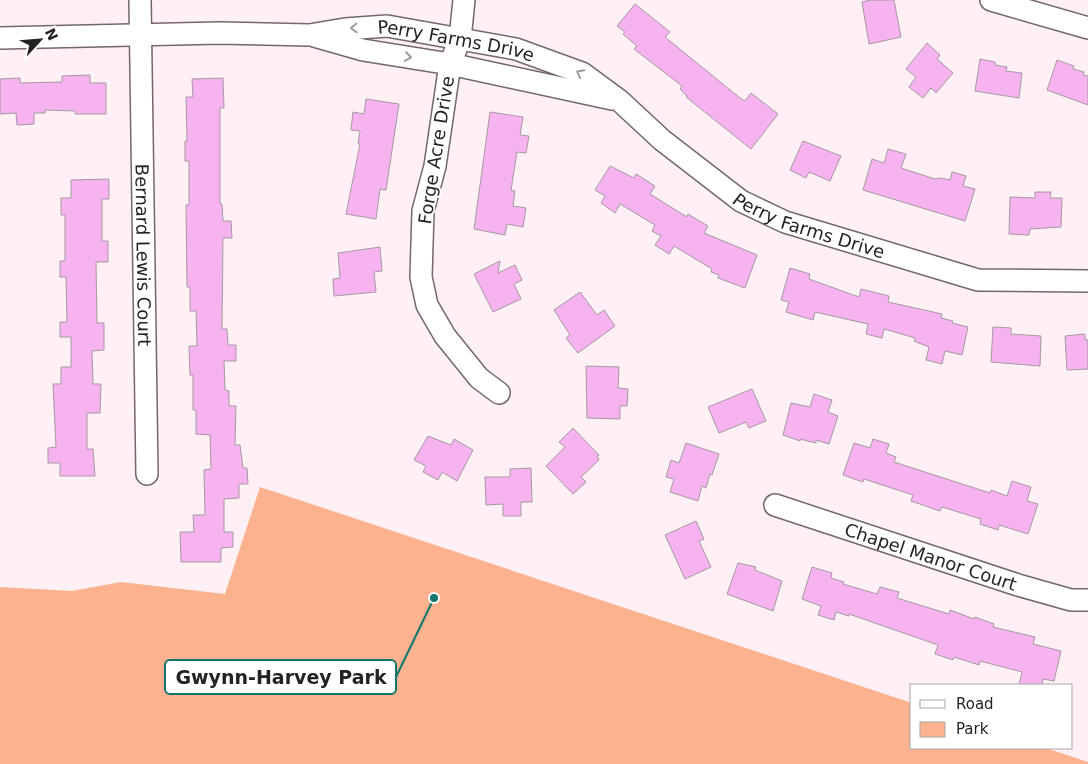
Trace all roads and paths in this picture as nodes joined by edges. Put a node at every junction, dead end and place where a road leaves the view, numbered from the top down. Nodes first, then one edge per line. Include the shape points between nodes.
1 (140, 0) edge
2 (464, 0) edge
3 (992, 0) edge
4 (1088, 28) edge
5 (309, 35) junction
6 (140, 36) junction
7 (0, 38) edge
8 (460, 39) junction
9 (450, 64) junction
10 (620, 101) junction
11 (1088, 266) edge
12 (1031, 281) junction
13 (1088, 281) edge
14 (500, 393) dead end
15 (146, 474) dead end
16 (775, 505) dead end
17 (1088, 600) edge

1 - 6 street, Bernard Lewis Court
2 - 8 street, Forge Acre Drive
3 - 4 street
5 - 6 street, Perry Farms Drive via 219,33
8 -> 5 street, Perry Farms Drive via 387,26 345,28
5 -> 9 street, Perry Farms Drive via 363,50
6 - 7 street, Perry Farms Drive
6 - 15 street, Bernard Lewis Court
8 - 9 street, Forge Acre Drive
10 -> 8 street, Perry Farms Drive via 582,73 549,60 516,49
9 - 10 street, Perry Farms Drive
9 - 14 street, Forge Acre Drive via 435,166 423,212 421,277 427,305 445,336 479,378
10 - 12 street, Perry Farms Drive via 662,140 741,201 785,222 978,280
11 - 12 street, Perry Farms Drive
12 - 13 street, Perry Farms Drive
16 - 17 street, Chapel Manor Court via 1018,585 1071,600

